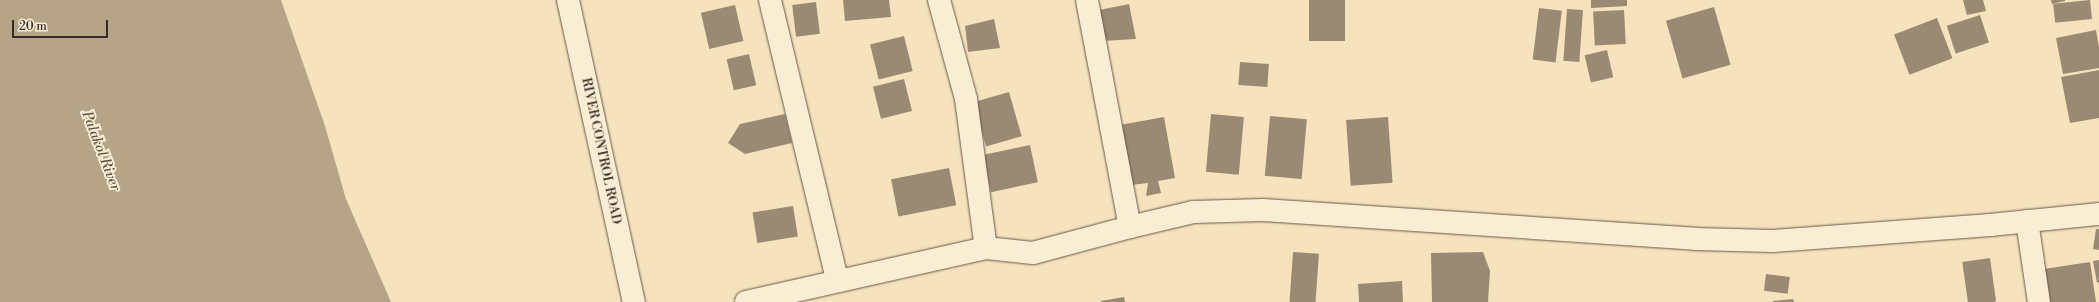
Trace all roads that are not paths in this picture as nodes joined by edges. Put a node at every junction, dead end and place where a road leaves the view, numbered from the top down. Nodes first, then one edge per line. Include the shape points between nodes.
1 (568, 0) edge
2 (770, 0) edge
3 (939, 0) edge
4 (1087, 0) edge
5 (2099, 214) edge
6 (2027, 221) junction
7 (1130, 227) junction
8 (986, 248) junction
9 (837, 280) junction
10 (634, 302) edge
11 (746, 302) edge
12 (2039, 302) edge

1 - 10 street, RIVER CONTROL ROAD
2 - 9 street
3 - 8 street via 966,99
4 - 7 street
5 - 6 street
6 - 7 street via 1772,242 1263,210 1193,212
6 - 12 street
7 - 8 street via 1033,253
8 - 9 street
9 - 11 street

